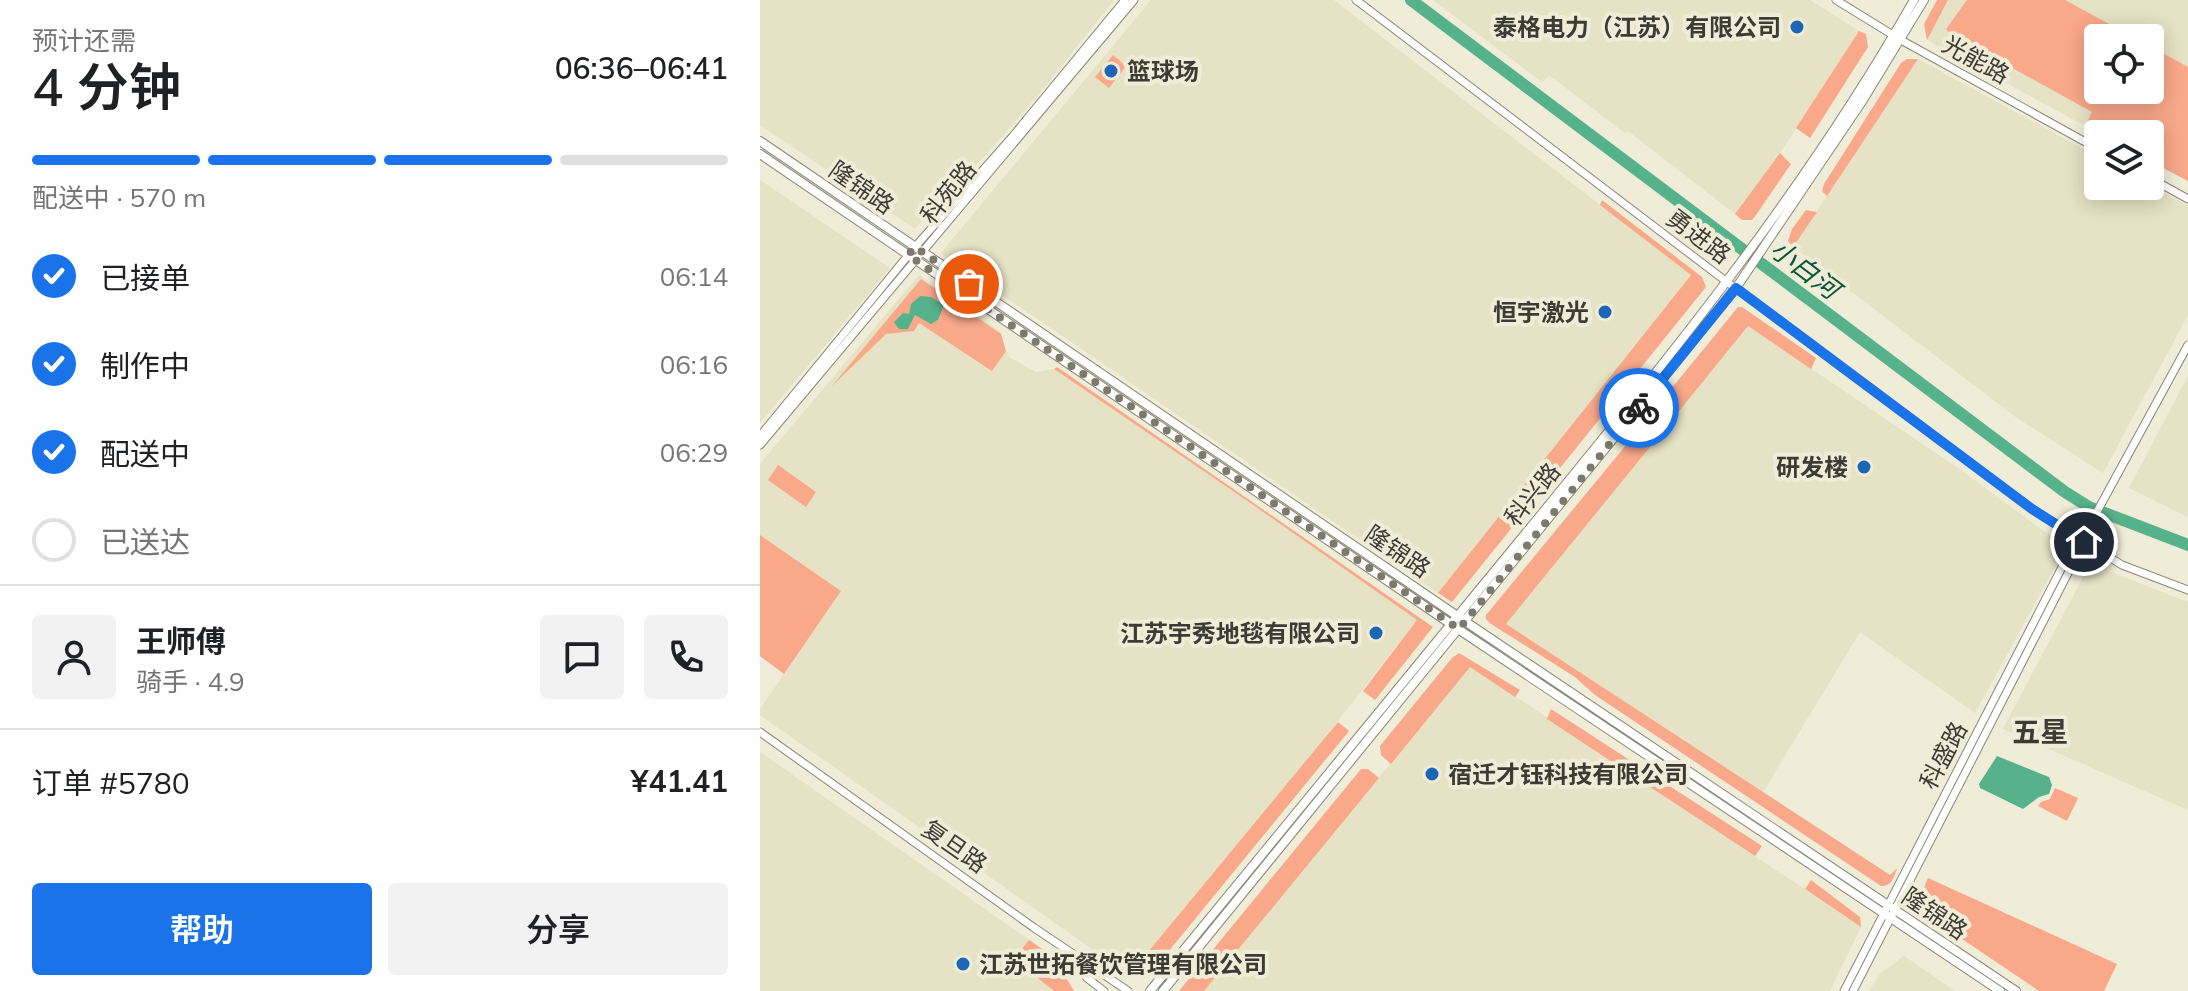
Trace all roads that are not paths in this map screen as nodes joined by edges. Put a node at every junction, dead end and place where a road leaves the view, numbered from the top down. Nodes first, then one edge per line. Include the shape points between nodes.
1 (1125, 0) edge
2 (1134, 0) edge
3 (1356, 0) edge
4 (1836, 0) edge
5 (1914, 0) edge
6 (1924, 0) edge
7 (1897, 38) junction
8 (760, 141) edge
9 (2084, 141) edge
10 (760, 154) edge
11 (2164, 186) edge
12 (2188, 199) edge
13 (911, 251) junction
14 (920, 257) junction
15 (1727, 282) junction
16 (1736, 288) junction
17 (2188, 345) edge
18 (760, 436) edge
19 (760, 445) edge
20 (2081, 540) junction
21 (2188, 590) edge
22 (1458, 622) junction
23 (760, 732) edge
24 (1888, 911) junction
25 (1068, 950) junction
26 (1104, 991) edge
27 (1128, 991) edge
28 (1150, 991) edge
29 (1163, 991) edge
30 (1844, 991) edge
31 (1853, 991) edge
32 (2000, 991) edge
33 (2016, 991) edge

1 - 13 street, 科苑路
2 - 14 street, 科苑路
3 - 15 street, 勇进路
4 - 7 street, 光能路
5 - 7 main road, 科兴路
6 - 7 main road, 科兴路
7 - 9 street, 光能路
7 - 15 main road, 科兴路
7 - 16 main road, 科兴路
8 - 13 main road, 隆锦路
10 - 13 main road, 隆锦路
11 - 12 street
13 - 14 main road, 隆锦路
13 - 18 street, 科苑路
14 - 19 street, 科苑路
14 - 22 main road, 隆锦路
15 - 16 street, 勇进路
15 - 22 main road, 科兴路
16 - 20 street, 勇进路
16 - 22 main road, 科兴路
17 - 20 street, 科盛路
20 - 21 street, 勇进路 via 2137,572
20 - 24 street, 科盛路
22 - 24 main road, 隆锦路
22 - 28 main road, 科兴路
22 - 29 main road, 科兴路
23 - 25 street, 复旦路
24 - 30 street, 科盛路
24 - 31 street, 科盛路
24 - 32 main road, 隆锦路
24 - 33 main road, 隆锦路
25 - 26 street via 1087,978
25 - 27 street, 复旦路

